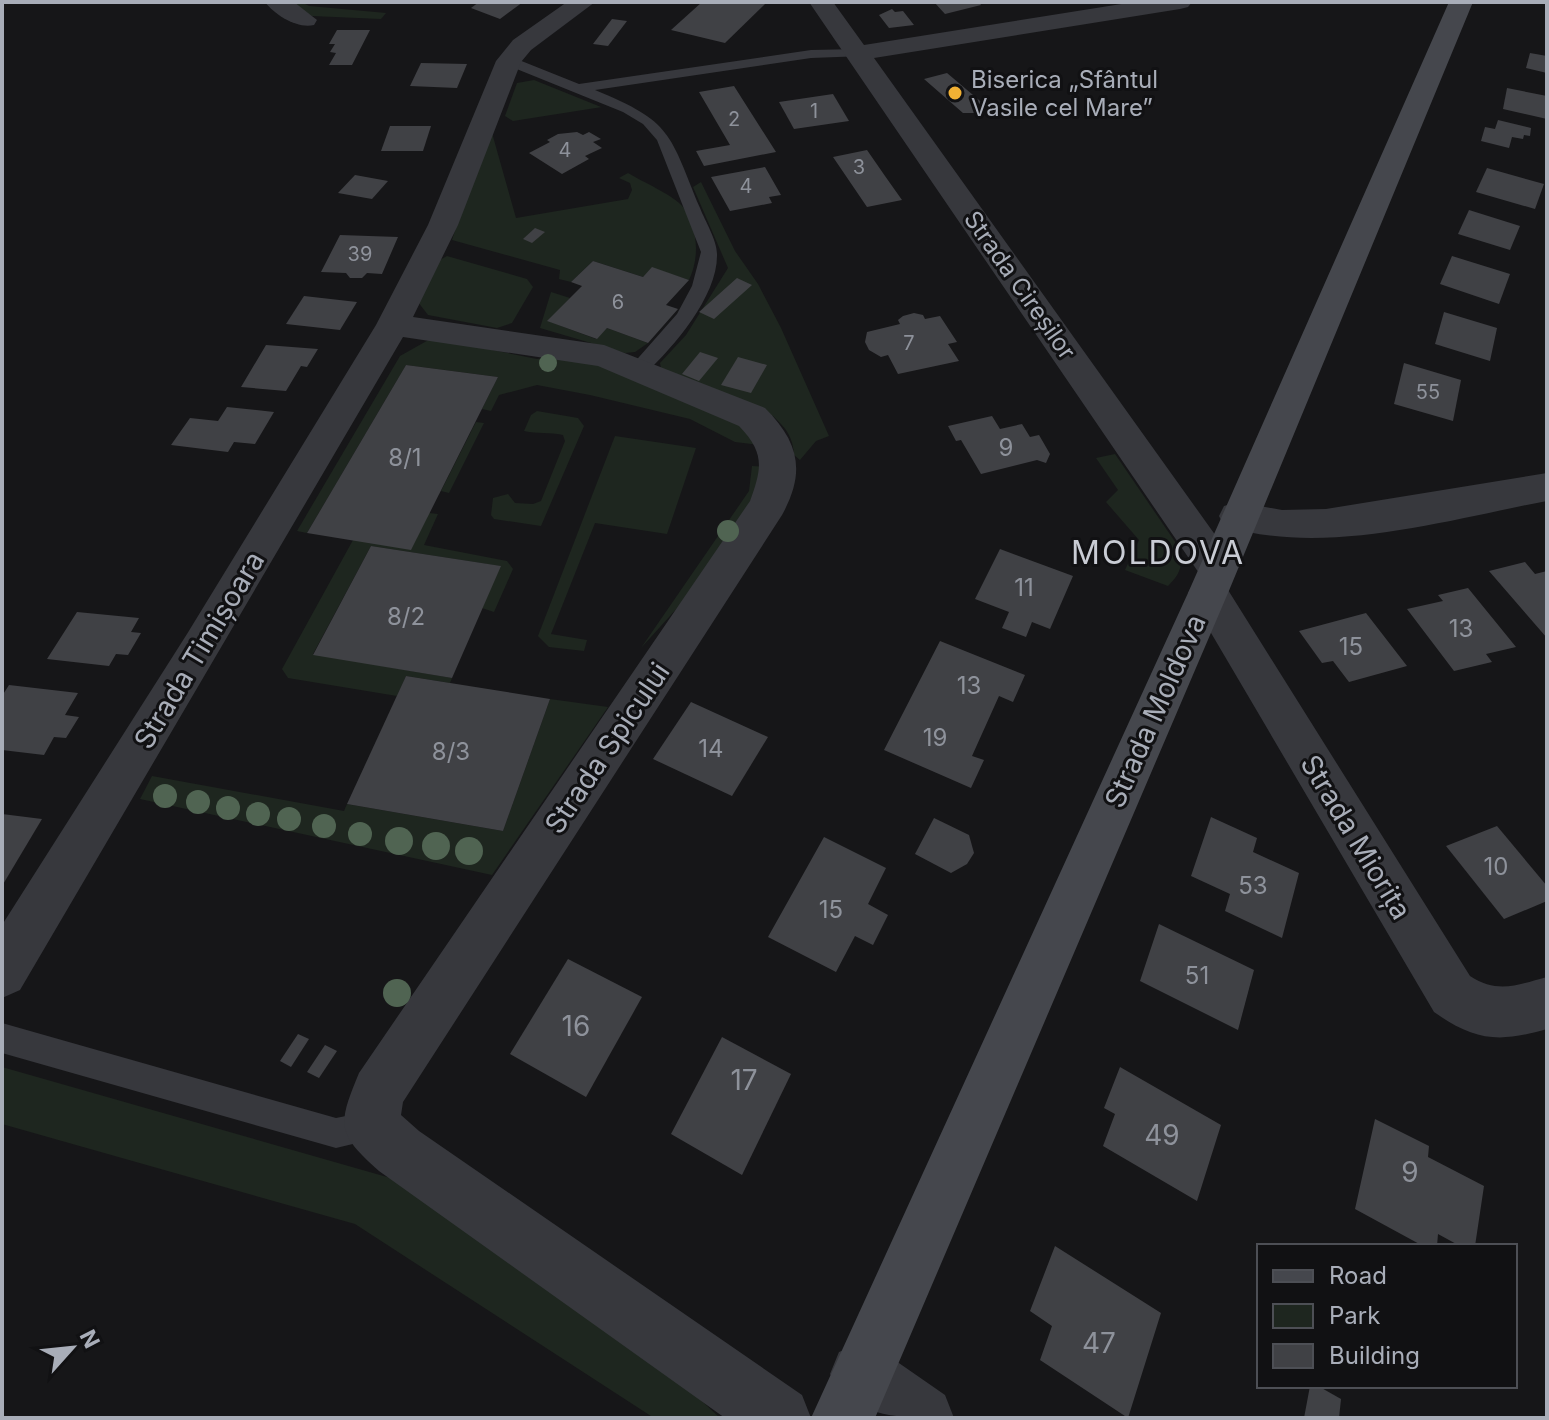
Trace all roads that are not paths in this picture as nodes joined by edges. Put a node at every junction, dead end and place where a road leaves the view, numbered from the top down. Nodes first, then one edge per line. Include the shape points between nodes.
1 (277, 2) edge
2 (583, 2) edge
3 (821, 2) edge
4 (1180, 2) edge
5 (1461, 2) edge
6 (305, 20) dead end
7 (859, 53) junction
8 (509, 61) junction
9 (580, 89) junction
10 (393, 325) junction
11 (639, 369) junction
12 (1547, 487) edge
13 (1238, 516) junction
14 (1212, 581) junction
15 (2, 972) edge
16 (1547, 1003) edge
17 (2, 1038) edge
18 (371, 1126) junction
19 (852, 1396) edge
20 (779, 1418) edge
21 (922, 1418) edge

1 - 6 street
2 - 8 street, Strada Timișoara via 522,45
3 - 7 street, Strada Cireșilor
4 - 7 street
5 - 13 street, Strada Moldova
7 - 9 lane via 811,54
7 - 14 street, Strada Cireșilor
8 - 9 lane
8 - 10 street, Strada Timișoara via 443,225
9 - 11 lane via 637,113 657,130 709,252 707,272 691,308
10 - 11 street via 604,356
10 - 15 street, Strada Timișoara
11 - 18 street, Strada Spicului via 752,417 767,431 779,450 768,505 378,1092
12 - 13 street via 1338,524 1267,525
13 - 14 street, Strada Moldova
14 - 16 street, Strada Miorița via 1452,994 1488,1015
14 - 19 street, Strada Moldova
17 - 18 lane via 336,1133
18 - 20 street via 399,1151
19 - 21 street

